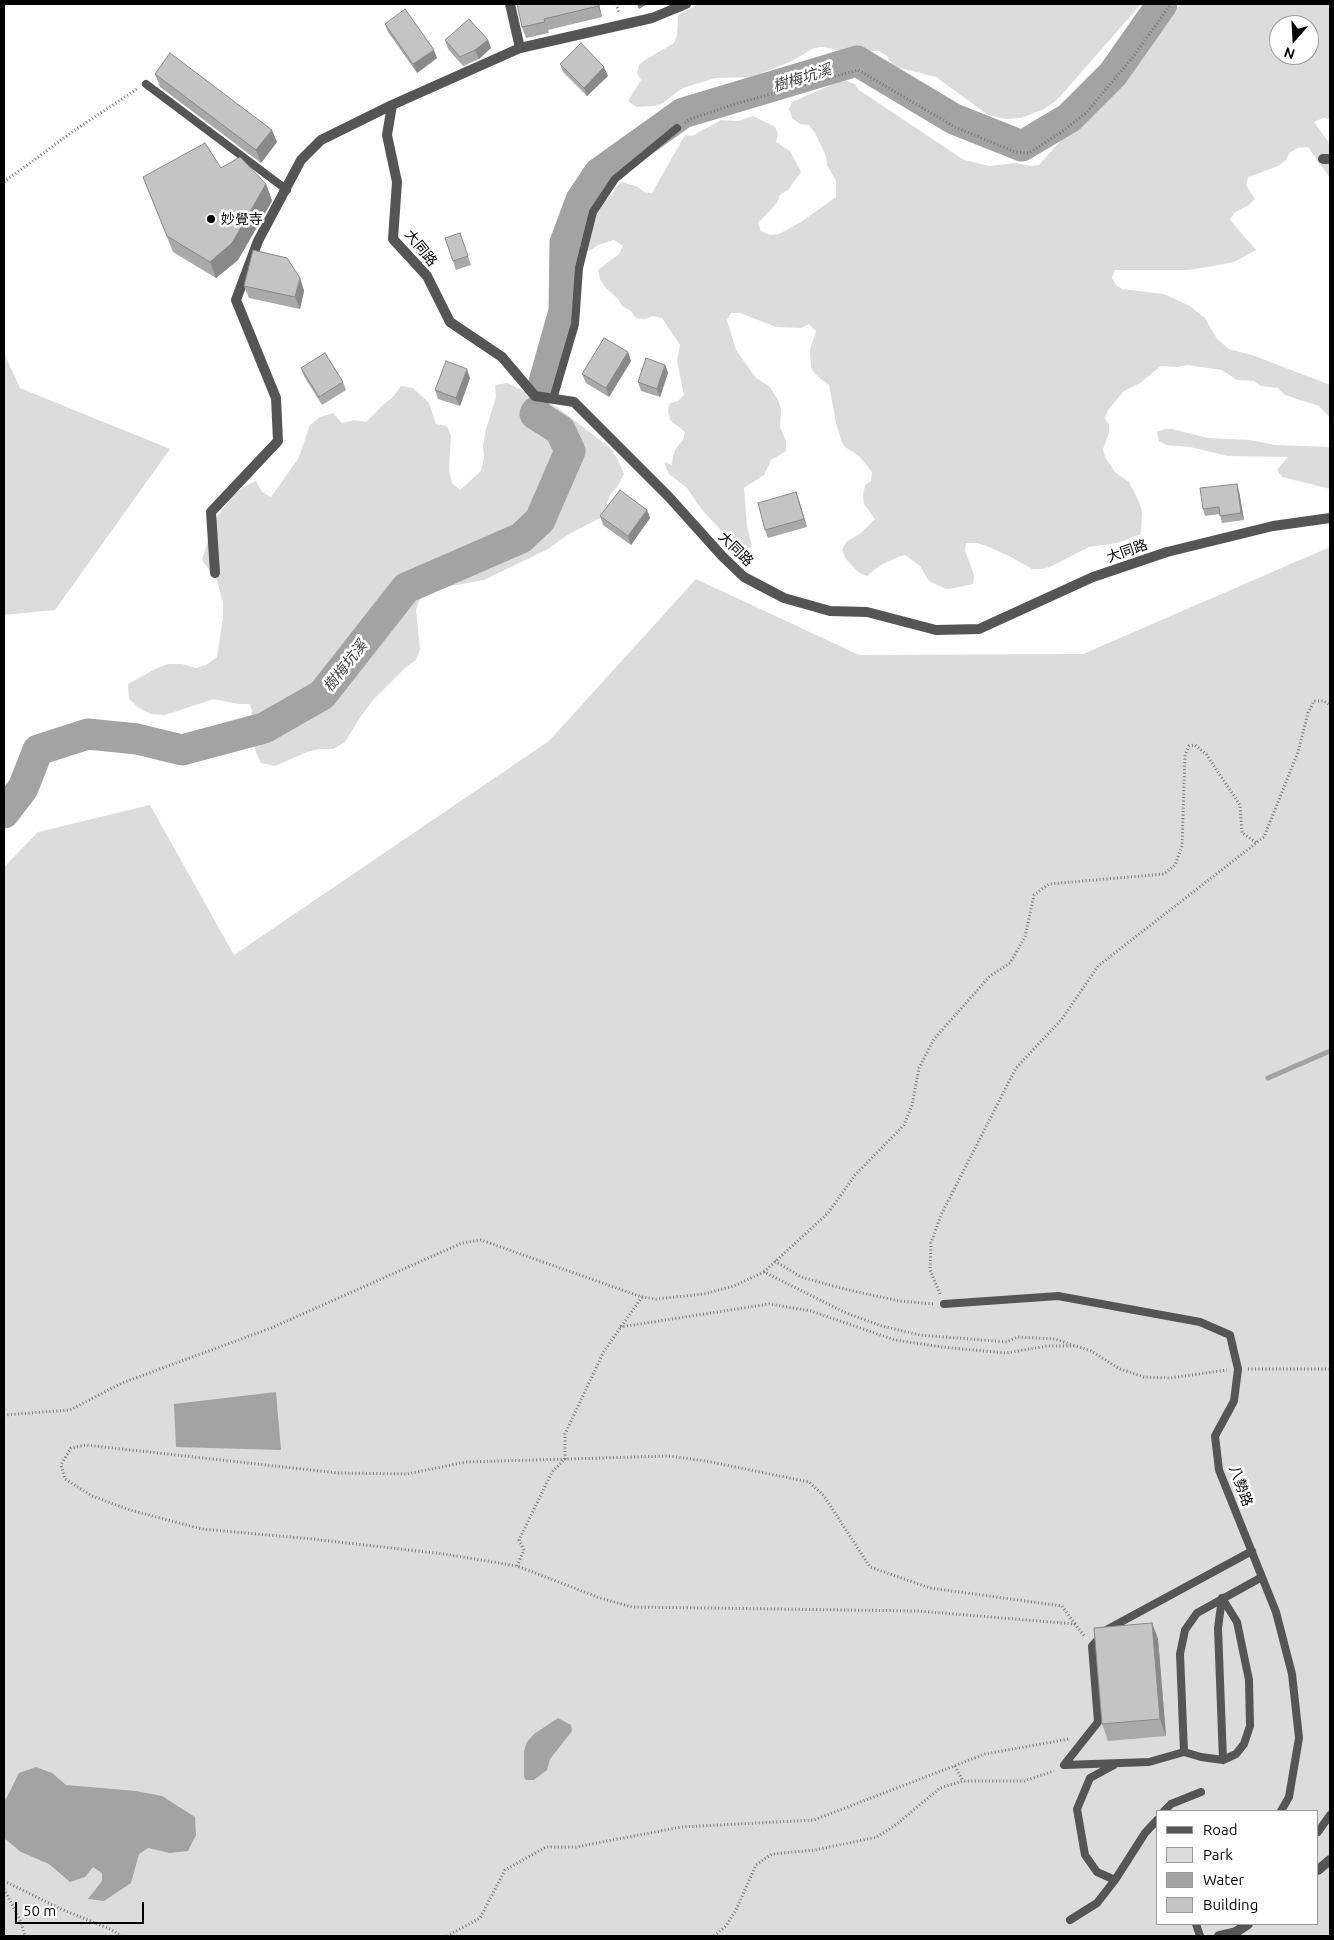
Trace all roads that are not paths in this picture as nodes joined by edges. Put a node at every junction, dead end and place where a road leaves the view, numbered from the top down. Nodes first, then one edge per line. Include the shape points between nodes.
1 (510, 4) edge
2 (686, 4) edge
3 (520, 48) junction
4 (146, 84) road end
5 (392, 105) junction
6 (678, 128) road end
7 (287, 190) junction
8 (554, 399) junction
9 (1330, 518) edge
10 (215, 572) dead end
11 (944, 1304) road end
12 (1252, 1551) junction
13 (1262, 1577) junction
14 (1222, 1598) junction
15 (1184, 1752) junction
16 (1223, 1760) junction
17 (1117, 1763) junction
18 (1201, 1792) dead end
19 (1165, 1810) edge
20 (1282, 1810) edge
21 (1330, 1815) edge
22 (1156, 1821) edge
23 (1319, 1831) edge
24 (1330, 1860) edge
25 (1319, 1869) edge
26 (1115, 1880) junction
27 (1070, 1920) dead end
28 (1238, 1928) edge
29 (1219, 1936) edge

1 - 3 street
2 - 3 street via 652,18
3 - 5 street
4 - 7 lane
5 - 7 street via 321,140 301,160
5 - 8 street, 大同路 via 387,135 398,182 393,239 427,276 450,322 502,357 535,396
6 - 8 lane via 615,179 593,212 579,268 575,324
7 - 10 street via 255,248 236,300 276,398 278,441 211,512
8 - 9 street, 大同路 via 574,402 670,497 744,578 784,598 830,611 867,612 936,630 979,629 1093,577 1167,552 1273,526
11 - 12 lane, 八勢路 via 1058,1296 1200,1322 1230,1335 1238,1369 1234,1401 1216,1436 1219,1470
12 - 13 lane, 八勢路
12 - 17 lane via 1108,1629 1092,1646 1098,1722 1064,1765
13 - 14 lane
13 - 20 lane, 八勢路 via 1276,1612 1292,1674 1298,1738 1288,1797
14 - 15 lane via 1197,1613 1185,1630 1180,1654
14 - 16 lane via 1218,1628
14 - 16 lane via 1237,1622 1249,1680 1250,1726 1244,1744 1236,1754
15 - 16 lane
15 - 17 lane via 1149,1762
17 - 26 lane via 1090,1778 1077,1809 1085,1855 1097,1872
18 - 19 lane via 1171,1804
21 - 23 lane
22 - 26 lane
24 - 25 street
26 - 27 lane via 1097,1903
28 - 29 street

